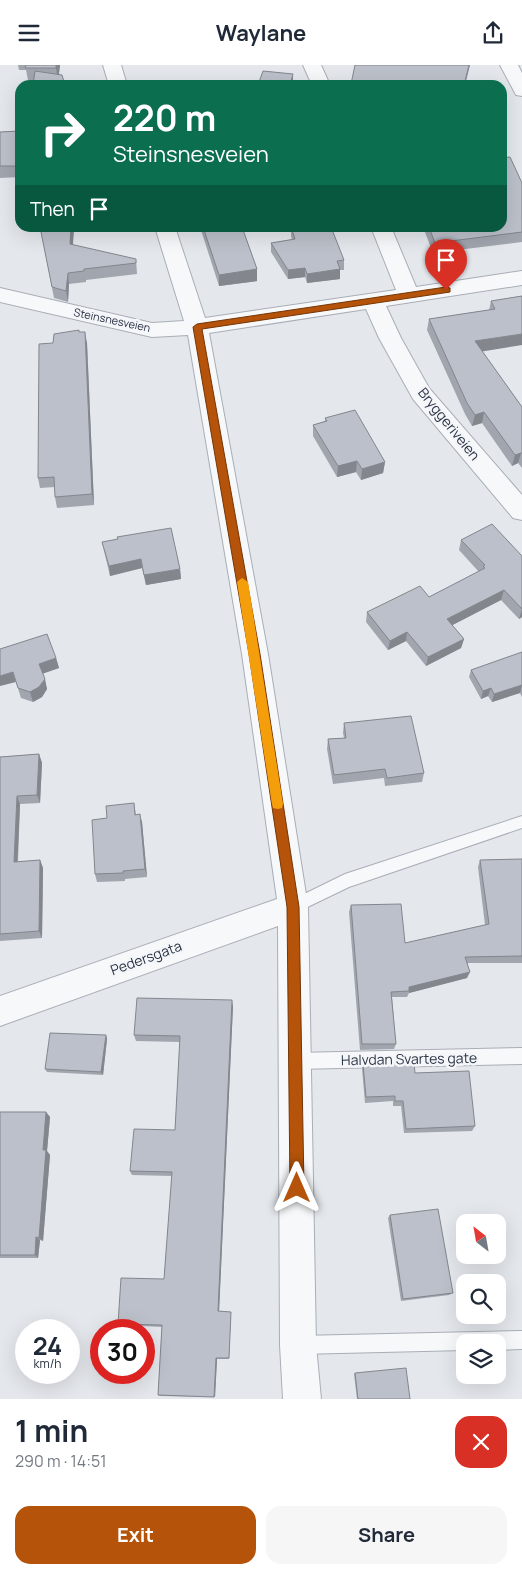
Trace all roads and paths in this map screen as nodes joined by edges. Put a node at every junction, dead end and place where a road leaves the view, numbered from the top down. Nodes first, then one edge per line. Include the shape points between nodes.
1 (112, 65) edge
2 (312, 65) edge
3 (509, 65) edge
4 (116, 80) edge
5 (319, 80) edge
6 (522, 91) edge
7 (167, 232) edge
8 (383, 232) edge
9 (522, 278) edge
10 (0, 295) edge
11 (409, 295) junction
12 (374, 302) junction
13 (197, 327) junction
14 (522, 511) edge
15 (522, 822) edge
16 (293, 907) junction
17 (0, 1011) edge
18 (522, 1056) edge
19 (296, 1061) junction
20 (522, 1340) edge
21 (298, 1345) junction
22 (302, 1399) edge

1 - 4 street
2 - 5 street
3 - 6 street
7 - 13 street
8 - 11 street
9 - 11 street, Steinsnesveien
10 - 13 street, Steinsnesveien via 152,330
11 - 12 street, Steinsnesveien
12 - 13 street, Steinsnesveien
12 - 14 street, Bryggeriveien via 421,393
13 - 16 street via 255,654
15 - 16 lane via 345,881
16 - 17 street, Pedersgata
16 - 19 street
18 - 19 lane, Halvdan Svartes gate
19 - 21 street
20 - 21 lane
21 - 22 street

